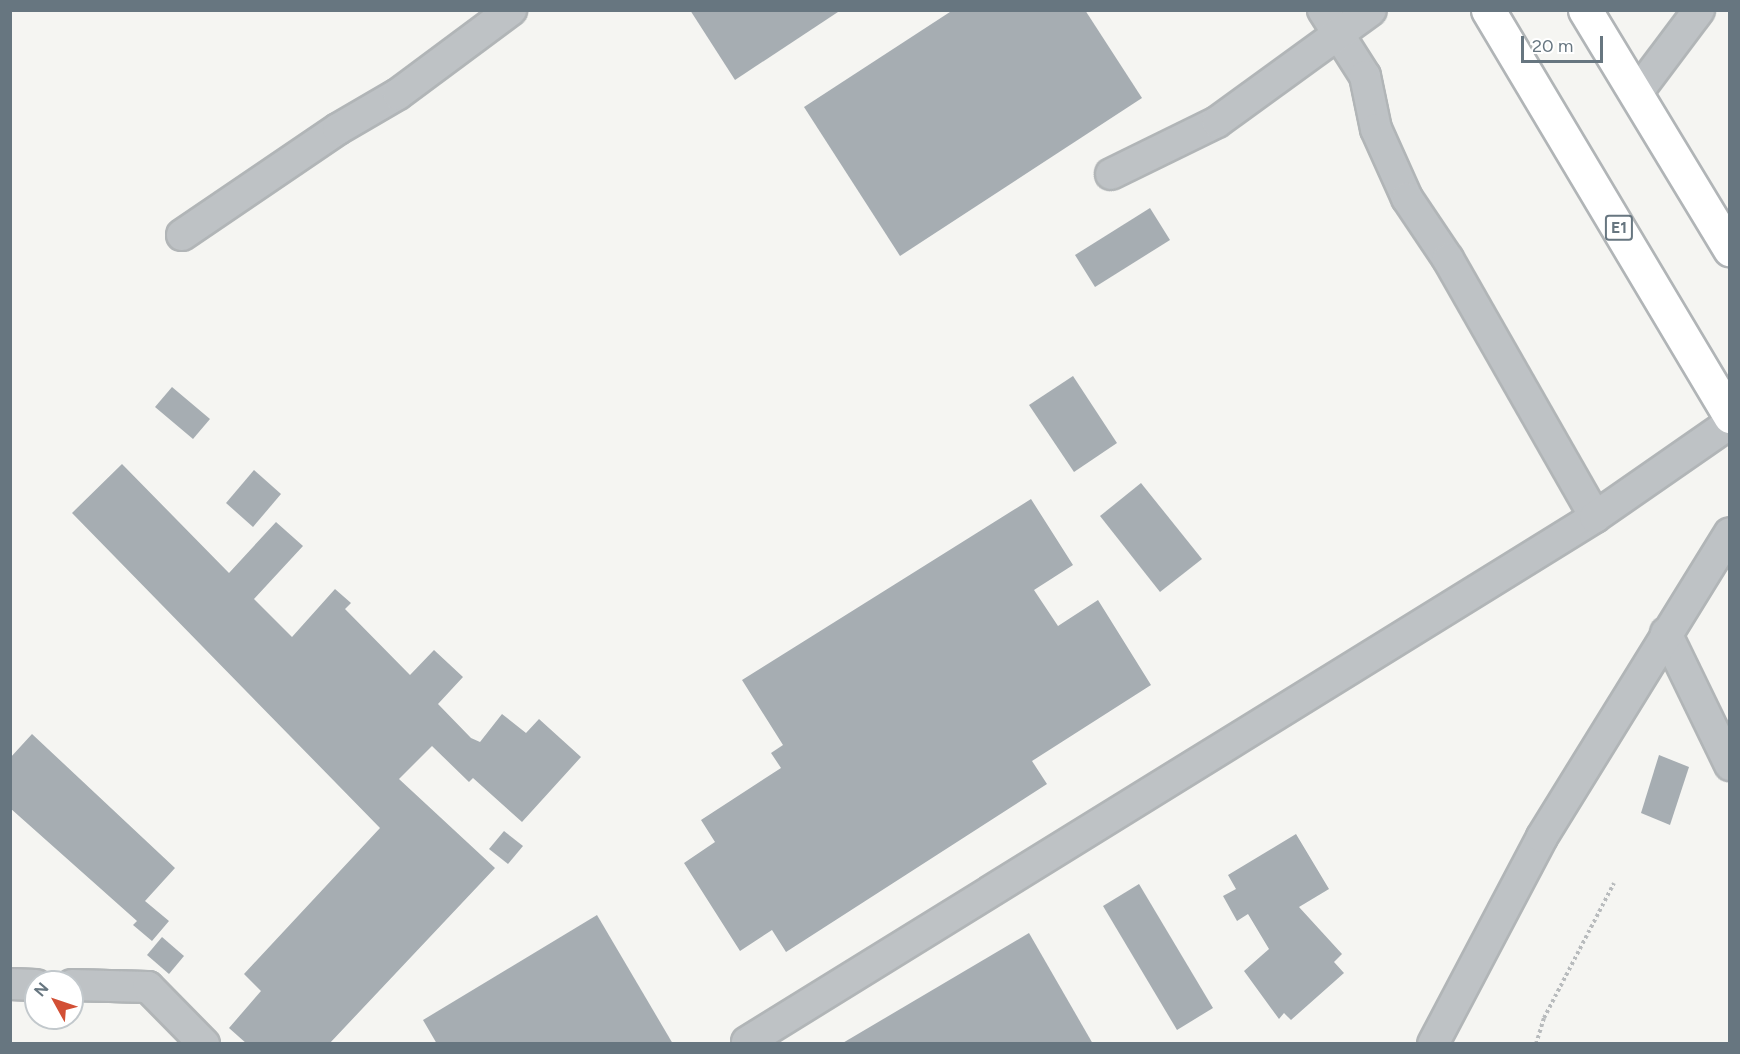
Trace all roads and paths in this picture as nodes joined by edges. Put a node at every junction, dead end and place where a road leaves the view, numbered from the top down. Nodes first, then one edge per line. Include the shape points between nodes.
1 (511, 10) edge
2 (1371, 10) edge
3 (1488, 10) edge
4 (1586, 10) edge
5 (1699, 10) edge
6 (1331, 22) edge
7 (1636, 94) junction
8 (1111, 174) dead end
9 (182, 235) dead end
10 (1730, 249) edge
11 (1730, 416) edge
12 (1730, 423) edge
13 (1595, 517) junction
14 (1730, 532) edge
15 (1666, 633) junction
16 (1730, 765) edge
17 (1614, 883) dead end
18 (84, 986) edge
19 (747, 1042) edge
20 (204, 1044) edge
21 (1434, 1044) edge
22 (1536, 1044) edge

1 - 9 street via 398,94 338,129
2 - 6 street
3 - 11 highway, E1
4 - 7 highway
5 - 7 street
6 - 8 street via 1217,122
6 - 13 street via 1365,76 1376,129 1407,198 1448,259
7 - 10 highway
12 - 13 street
13 - 19 street
14 - 15 street
15 - 16 street
15 - 21 street via 1542,837
17 - 22 path via 1544,1017
18 - 20 street via 148,987

